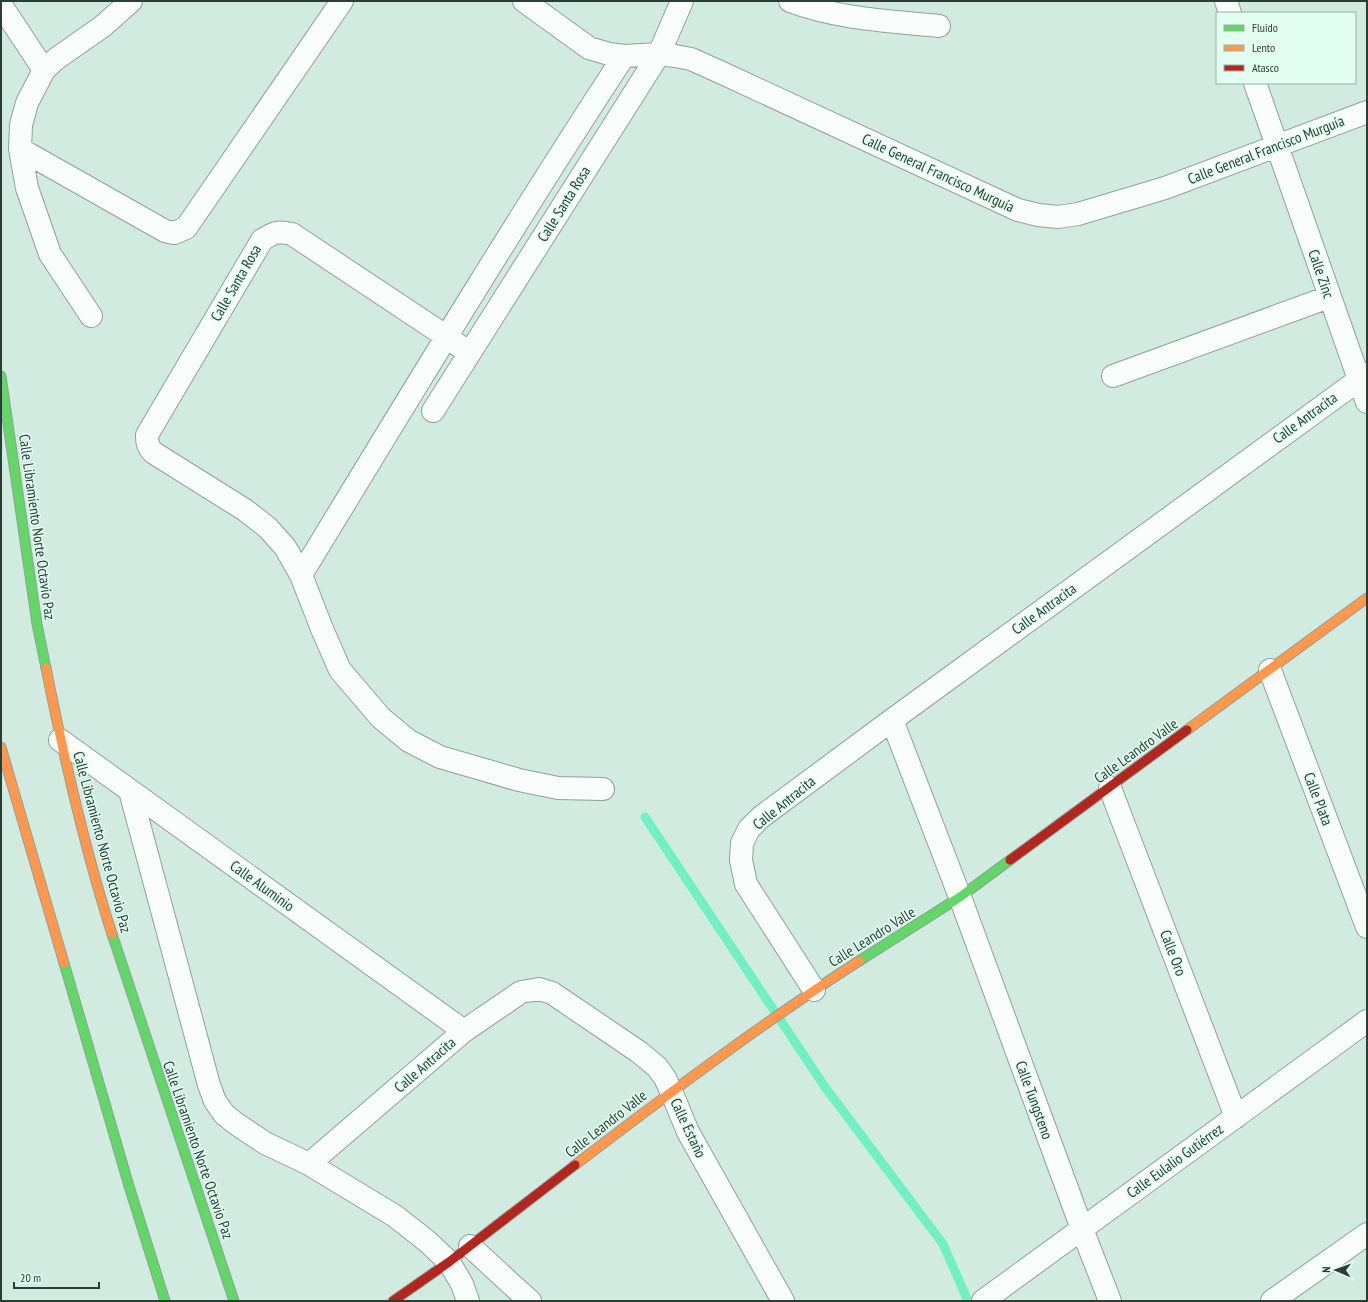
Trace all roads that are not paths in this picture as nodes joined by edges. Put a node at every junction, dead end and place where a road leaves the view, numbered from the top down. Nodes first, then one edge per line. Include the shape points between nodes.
1 (131, 1) edge
2 (342, 1) edge
3 (524, 1) edge
4 (682, 1) edge
5 (790, 1) edge
6 (1226, 1) edge
7 (1, 5) edge
8 (1230, 12) edge
9 (940, 26) dead end
10 (659, 54) junction
11 (624, 56) junction
12 (44, 70) junction
13 (1255, 84) edge
14 (589, 110) junction
15 (1367, 112) edge
16 (613, 125) junction
17 (1278, 145) junction
18 (20, 149) junction
19 (1329, 297) junction
20 (91, 316) dead end
21 (447, 337) junction
22 (469, 353) junction
23 (1, 376) edge
24 (1113, 376) dead end
25 (1363, 377) edge
26 (1367, 402) edge
27 (433, 411) dead end
28 (301, 575) junction
29 (1367, 598) edge
30 (1270, 670) junction
31 (892, 720) junction
32 (60, 740) junction
33 (1, 747) edge
34 (1110, 788) junction
35 (603, 789) dead end
36 (130, 791) junction
37 (960, 897) junction
38 (1367, 927) edge
39 (814, 990) junction
40 (552, 993) joint
41 (1367, 1021) edge
42 (464, 1031) junction
43 (671, 1091) junction
44 (1236, 1118) junction
45 (309, 1164) junction
46 (1082, 1229) junction
47 (1367, 1234) edge
48 (470, 1246) junction
49 (449, 1262) junction
50 (165, 1301) edge
51 (234, 1301) edge
52 (393, 1301) edge
53 (468, 1301) edge
54 (530, 1301) edge
55 (783, 1301) edge
56 (983, 1301) edge
57 (1110, 1301) edge
58 (1272, 1301) edge

1 - 12 street via 103,26
2 - 18 street via 186,228 174,233 164,231
3 - 11 street, Calle General Francisco Murguía via 589,48
4 - 10 street, Calle Santa Rosa
5 - 9 street via 836,14 871,20
6 - 8 street
7 - 12 street
10 - 11 street, Calle General Francisco Murguía
10 - 16 street, Calle Santa Rosa
10 - 17 street, Calle General Francisco Murguía via 691,59 1018,210 1038,215 1058,217 1078,214 1165,188
11 - 14 street, Calle Santa Rosa
12 - 18 street via 27,103 21,125
13 - 17 street, Calle Zinc
14 - 16 street
14 - 21 street, Calle Santa Rosa
15 - 17 street, Calle General Francisco Murguía
16 - 22 street, Calle Santa Rosa
17 - 19 street, Calle Zinc
18 - 20 street via 27,188 50,254
19 - 24 street
19 - 25 street, Calle Zinc
21 - 22 street, Calle Santa Rosa
21 - 28 street, Calle Santa Rosa
21 - 28 street, Calle Santa Rosa via 292,234 274,232 262,240 147,435 147,442 149,449 154,453 245,510 268,528 285,547
22 - 27 street, Calle Santa Rosa
23 - 32 main road, Calle Libramiento Norte Octavio Paz via 38,624
25 - 26 street, Calle Zinc
25 - 31 street, Calle Antracita
28 - 35 street via 340,670 381,718 409,741 440,757 519,780 558,788
29 - 30 main road, Calle Leandro Valle
30 - 34 main road, Calle Leandro Valle
30 - 38 street, Calle Plata
31 - 37 street, Calle Tungsteno
31 - 39 street, Calle Antracita via 761,817 749,830 742,843 741,860 746,884
32 - 36 street, Calle Aluminio
32 - 51 main road, Calle Libramiento Norte Octavio Paz via 96,885
33 - 50 main road
34 - 37 main road, Calle Leandro Valle
34 - 44 street, Calle Oro
36 - 42 street, Calle Aluminio
36 - 45 street via 215,1101 224,1114 235,1123 265,1143
37 - 39 main road, Calle Leandro Valle
37 - 46 street, Calle Tungsteno
39 - 43 main road, Calle Leandro Valle
40 - 42 street, Calle Antracita via 540,989 521,992
40 - 43 street, Calle Estaño via 639,1052 657,1067
41 - 44 street, Calle Eulalio Gutiérrez
42 - 45 street, Calle Antracita
43 - 48 main road, Calle Leandro Valle
43 - 55 street, Calle Estaño via 688,1132
44 - 46 street, Calle Eulalio Gutiérrez
45 - 49 street via 395,1216
46 - 56 street, Calle Eulalio Gutiérrez
46 - 57 street, Calle Tungsteno
47 - 58 street
48 - 49 main road, Calle Leandro Valle
48 - 54 street
49 - 52 main road, Calle Leandro Valle
49 - 53 street via 462,1284

